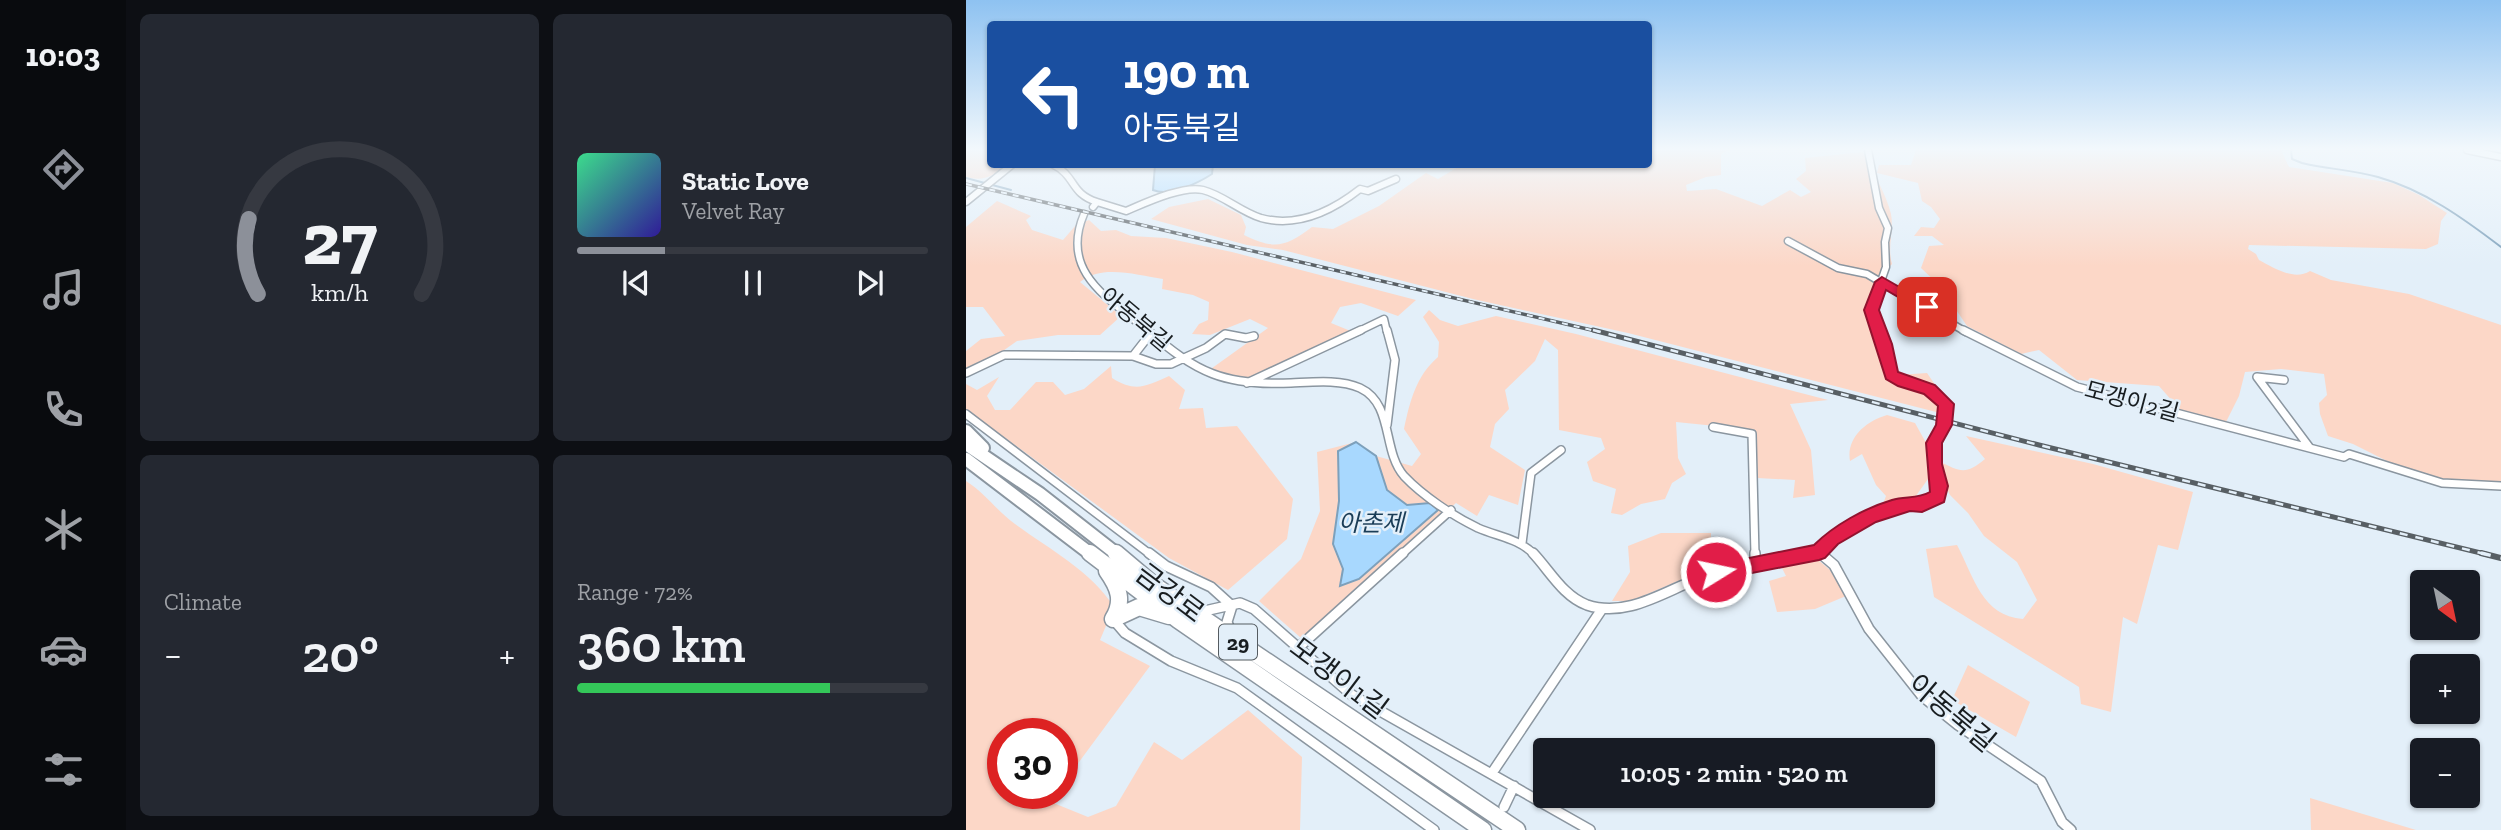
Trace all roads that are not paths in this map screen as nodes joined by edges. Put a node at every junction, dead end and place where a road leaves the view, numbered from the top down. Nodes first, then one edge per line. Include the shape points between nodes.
1 (983, 189) edge
2 (1076, 189) edge
3 (1373, 189) edge
4 (1874, 189) edge
5 (966, 202) edge
6 (1084, 214) dead end
7 (1788, 241) dead end
8 (1882, 282) junction
9 (1151, 333) junction
10 (1254, 336) dead end
11 (1133, 356) junction
12 (1184, 359) junction
13 (966, 373) edge
14 (2284, 380) dead end
15 (1246, 383) junction
16 (966, 414) edge
17 (1387, 425) junction
18 (1713, 427) dead end
19 (966, 432) edge
20 (966, 444) edge
21 (2311, 449) junction
22 (1561, 450) dead end
23 (966, 462) edge
24 (1001, 466) junction
25 (2501, 486) edge
26 (1451, 510) junction
27 (1522, 543) junction
28 (1819, 552) junction
29 (1101, 562) junction
30 (1755, 565) junction
31 (1232, 606) junction
32 (1602, 609) junction
33 (1195, 613) junction
34 (1113, 619) junction
35 (1178, 620) junction
36 (1234, 640) junction
37 (1298, 648) junction
38 (1492, 773) junction
39 (1514, 786) junction
40 (1504, 807) dead end
41 (2060, 826) edge
42 (1434, 830) edge
43 (1483, 830) edge
44 (1517, 830) edge
45 (1591, 830) edge
46 (2071, 830) edge

1 - 5 street
2 - 3 street via 1095,205 1126,211 1161,196 1201,189 1262,218 1307,220 1360,189
4 - 8 street via 1888,228
6 - 9 street, 아동북길 via 1078,253 1084,274
7 - 8 street, 모갱이2길 via 1838,268
8 - 21 street, 모갱이2길 via 1951,324 2077,387
8 - 28 street via 1871,310 1891,375 1929,390 1946,404 1944,425 1934,443 1938,496 1922,505 1910,503 1870,517
9 - 11 street
9 - 12 street, 아동북길
10 - 12 street via 1225,334
11 - 12 street via 1156,364
11 - 13 street via 1004,355
12 - 15 street, 아동북길 via 1208,374
14 - 21 street via 2258,377
15 - 17 street, 아동북길 via 1359,387 1372,396
15 - 17 street, 아동북길 via 1384,320 1395,360
16 - 31 street, 모갱이1길 via 1166,566 1212,587
17 - 26 street, 아동북길 via 1392,455 1402,473
18 - 30 street via 1752,434
19 - 24 highway
20 - 24 highway, 금강로 / 29
21 - 25 street, 모갱이2길 via 2344,457 2349,454 2442,484
22 - 27 street via 1531,473
23 - 29 highway, 금강로 / 29
24 - 33 highway, 금강로 / 29
26 - 27 street, 아동북길 via 1480,529
26 - 37 street
27 - 32 street via 1565,593 1581,604
28 - 30 street
28 - 41 street, 아동북길 via 1834,565 1869,629 1922,696 2041,781
29 - 34 highway via 1121,598 1121,609
29 - 35 highway, 금강로 / 29
30 - 32 street via 1697,577 1655,598
31 - 33 street
31 - 36 street via 1227,622
31 - 37 street, 모갱이1길 via 1240,603 1254,609
32 - 38 street
33 - 36 highway, 금강로 / 29
34 - 35 highway via 1139,607
34 - 42 street via 1125,633 1171,661 1237,688
35 - 43 highway, 금강로 / 29
36 - 44 highway, 금강로 / 29
37 - 38 street, 모갱이1길 via 1352,695
38 - 39 street, 모갱이1길
39 - 40 street
39 - 45 street, 모갱이1길
41 - 46 street, 아동북길

